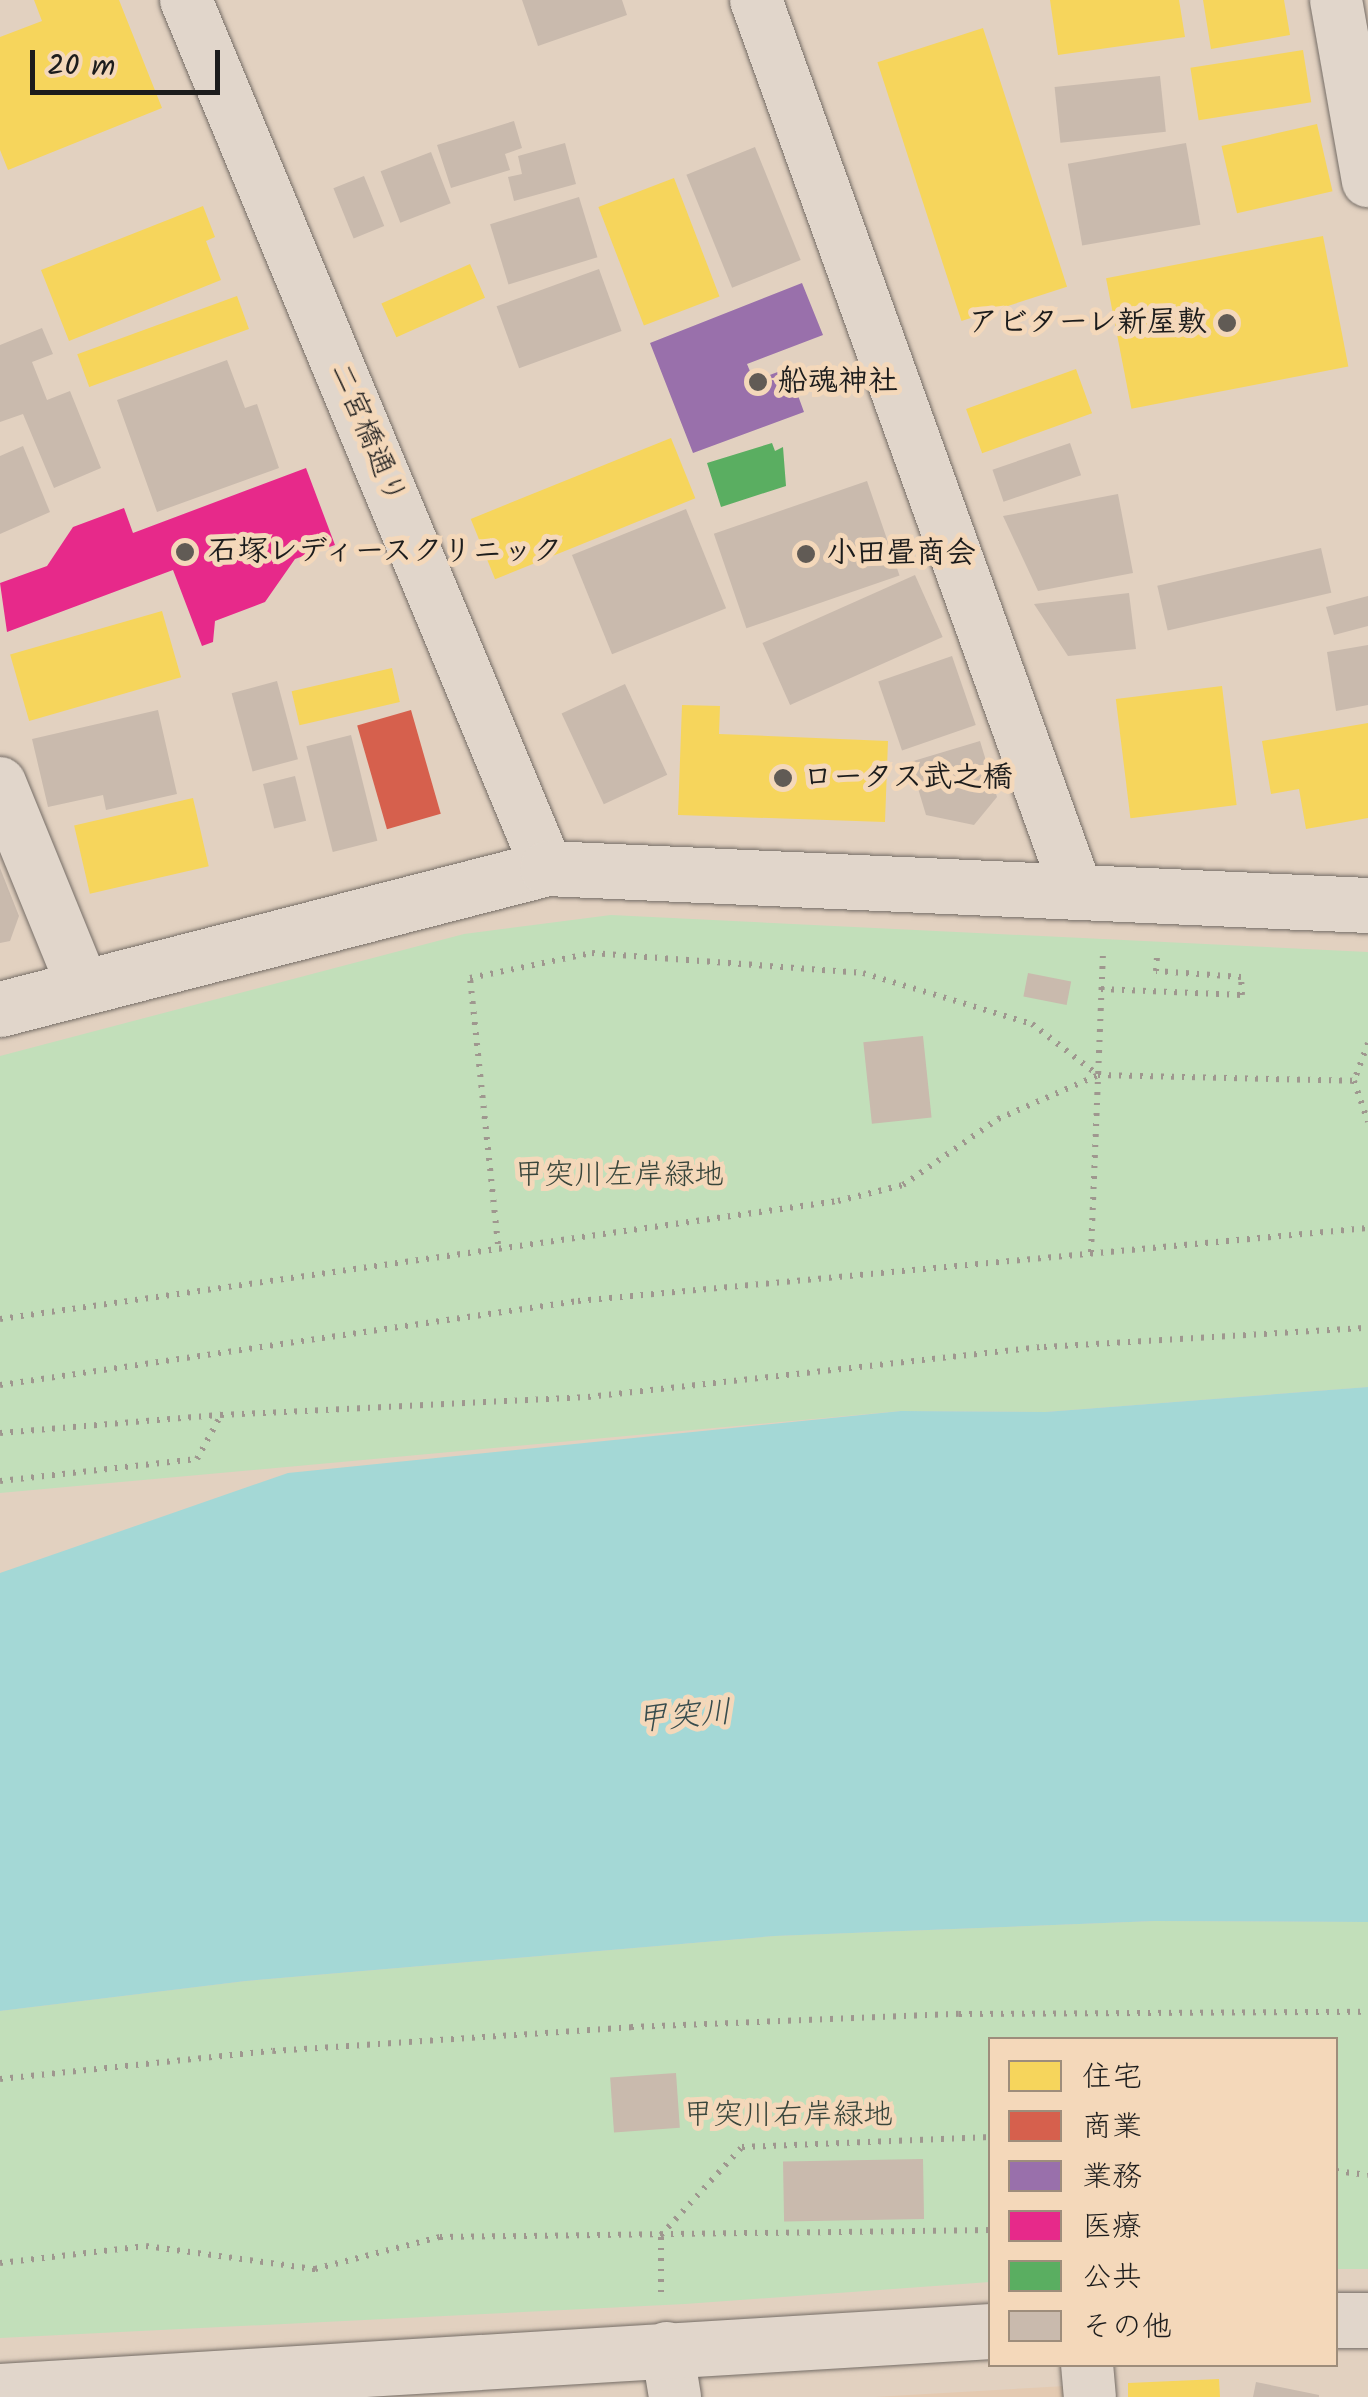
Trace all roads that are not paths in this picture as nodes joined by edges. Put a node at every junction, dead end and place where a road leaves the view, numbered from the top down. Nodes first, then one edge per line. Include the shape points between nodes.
1 (186, 0) edge
2 (756, 0) edge
3 (1336, 0) edge
4 (1368, 181) edge
5 (0, 784) edge
6 (547, 868) junction
7 (1076, 889) junction
8 (1368, 905) edge
9 (82, 986) junction
10 (0, 1009) edge
11 (1338, 2320) edge
12 (1368, 2320) edge
13 (988, 2331) edge
14 (1087, 2367) edge
15 (671, 2372) edge
16 (0, 2391) edge
17 (1090, 2397) edge

1 - 6 street, 二宮橋通り
2 - 7 street
3 - 4 street
5 - 9 street
6 - 7 street
6 - 9 street
7 - 8 street
9 - 10 street
11 - 12 street
13 - 15 street
14 - 17 street
15 - 16 street

